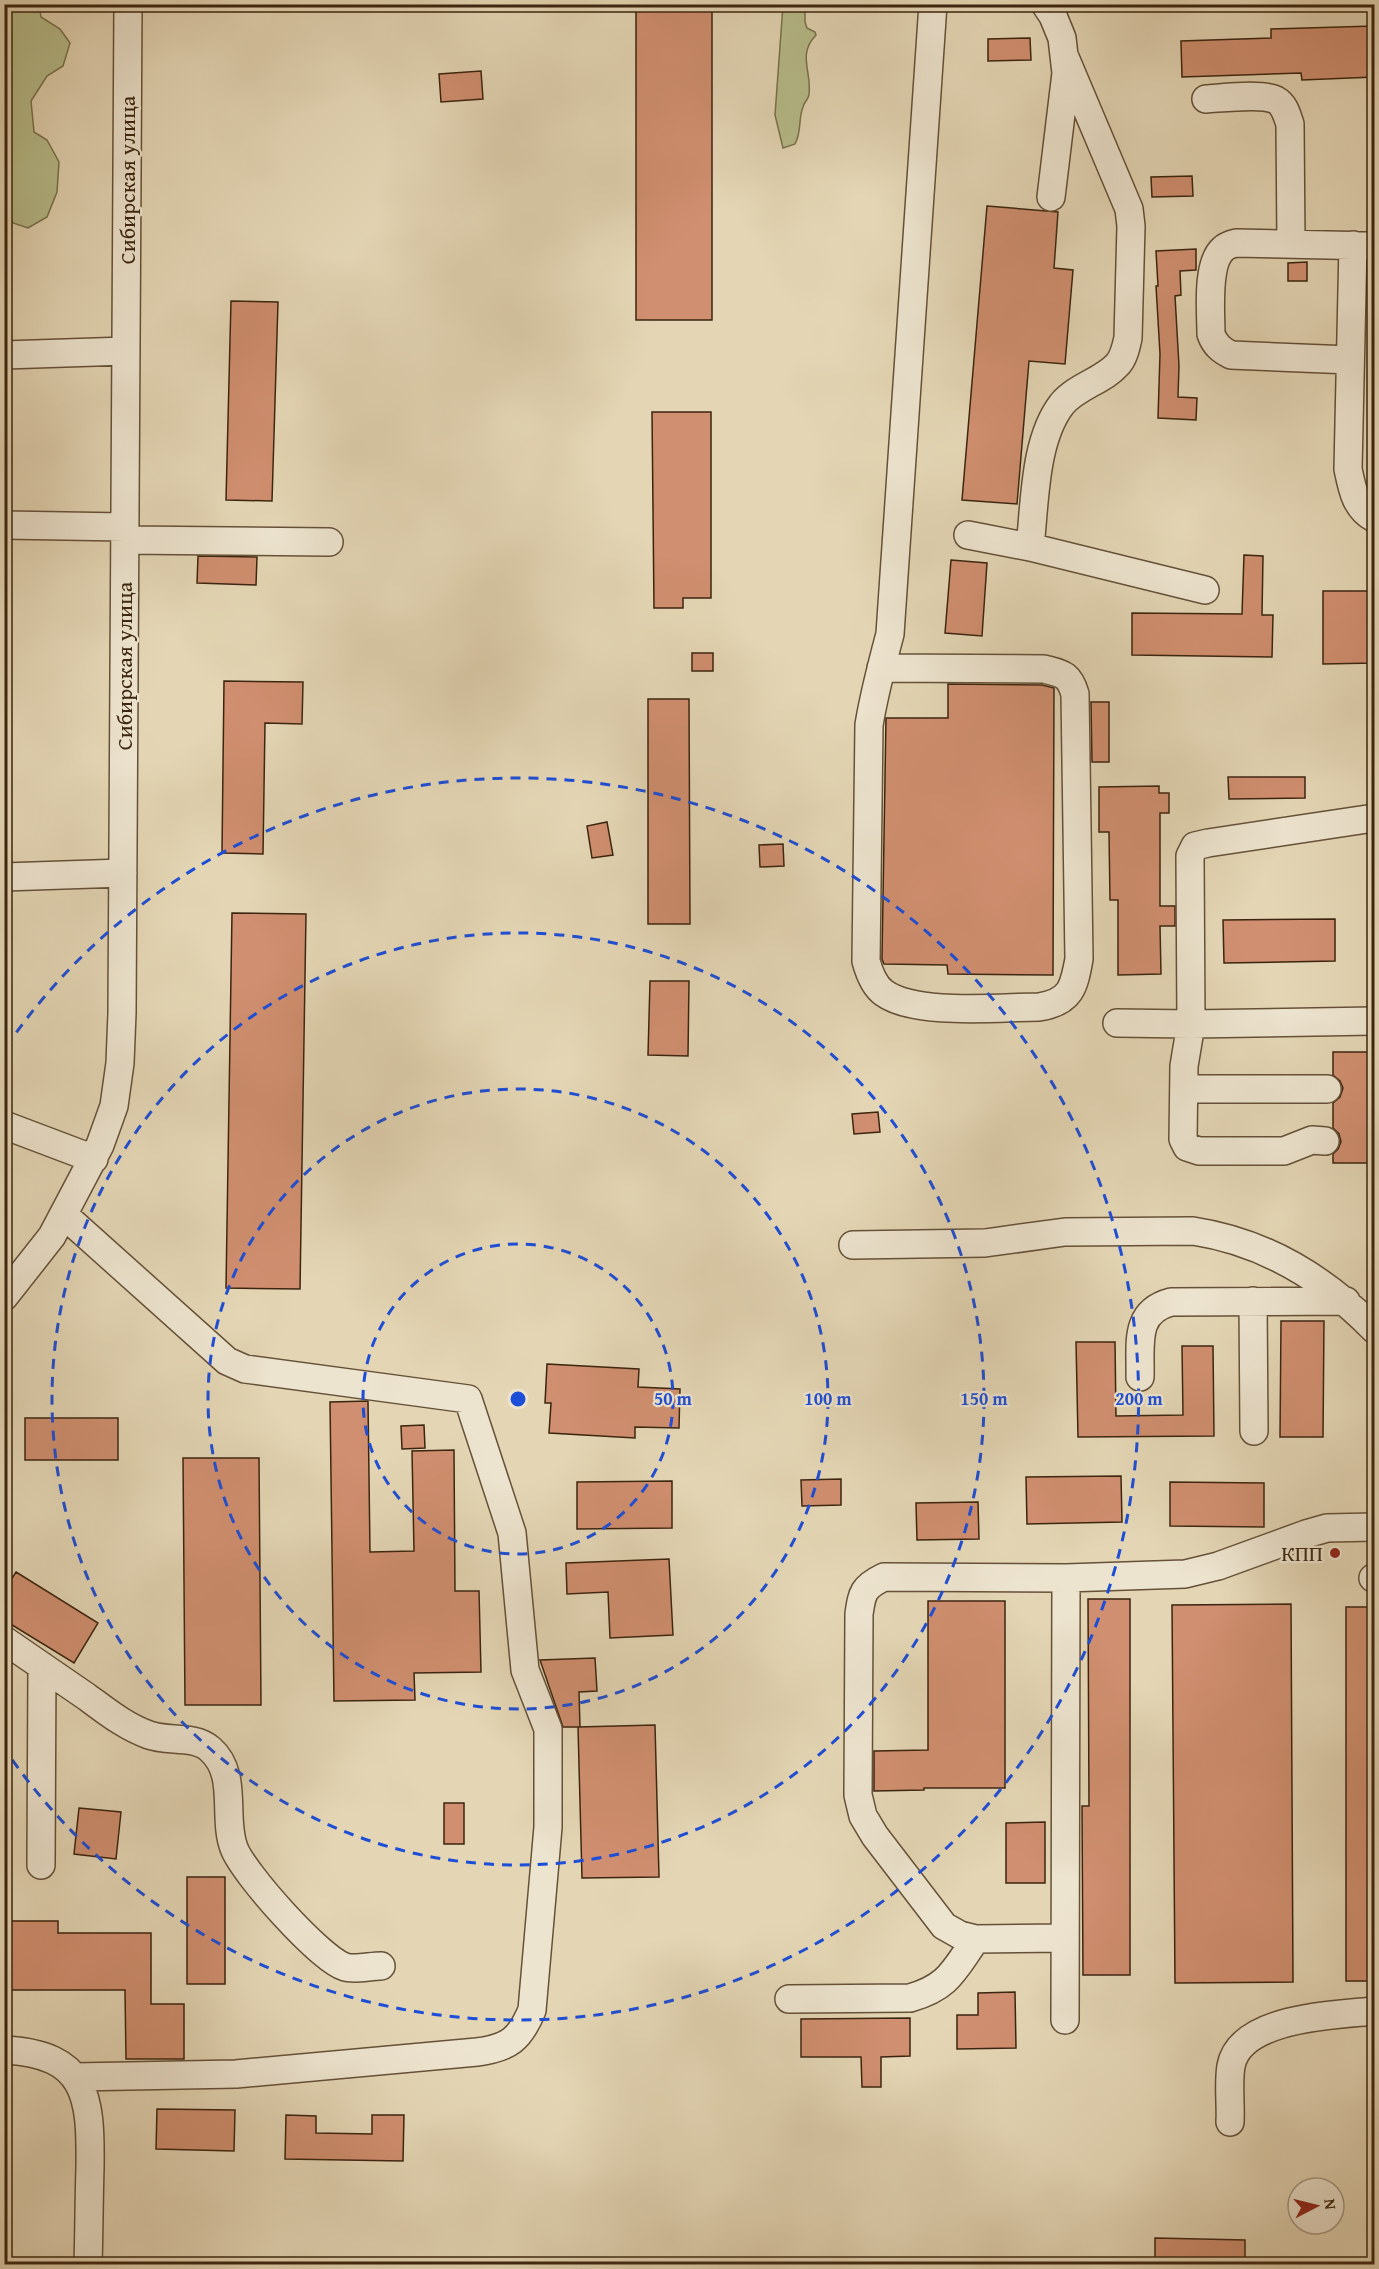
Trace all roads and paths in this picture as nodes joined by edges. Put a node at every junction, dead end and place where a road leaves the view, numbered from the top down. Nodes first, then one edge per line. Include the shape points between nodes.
1 (128, 4) edge
2 (933, 4) edge
3 (1045, 4) edge
4 (1064, 55) junction
5 (1206, 99) dead end
6 (1051, 197) dead end
7 (1291, 244) junction
8 (1364, 245) edge
9 (126, 351) junction
10 (4, 354) edge
11 (1350, 360) junction
12 (1374, 518) edge
13 (4, 525) edge
14 (125, 533) junction
15 (968, 535) dead end
16 (329, 542) dead end
17 (1030, 547) junction
18 (1205, 590) dead end
19 (881, 668) junction
20 (1374, 818) edge
21 (123, 873) junction
22 (4, 877) edge
23 (1374, 1021) edge
24 (1117, 1023) dead end
25 (1191, 1024) junction
26 (1184, 1089) junction
27 (1327, 1089) dead end
28 (4, 1125) edge
29 (1325, 1141) dead end
30 (94, 1159) junction
31 (64, 1215) junction
32 (853, 1245) dead end
33 (4, 1297) edge
34 (1346, 1301) junction
35 (1253, 1302) junction
36 (1374, 1329) edge
37 (1140, 1377) dead end
38 (1254, 1431) dead end
39 (1374, 1527) edge
40 (1066, 1578) junction
41 (4, 1640) edge
42 (42, 1666) junction
43 (40, 1865) dead end
44 (1065, 1938) junction
45 (976, 1939) junction
46 (381, 1966) dead end
47 (789, 1999) dead end
48 (1374, 2011) edge
49 (1065, 2020) dead end
50 (4, 2050) edge
51 (75, 2077) junction
52 (1230, 2122) dead end
53 (88, 2265) edge

1 - 9 street, Сибирская улица
2 - 19 street via 891,634
3 - 4 street via 1062,38
4 - 6 street via 1066,73
4 - 17 street via 1129,209 1128,338 1118,364 1074,394 1055,415 1041,457
5 - 7 street via 1265,97 1285,109 1290,124
7 - 8 street
7 - 11 street via 1236,243 1224,247 1212,270 1214,343 1232,355
8 - 11 street
9 - 10 street
9 - 14 street, Сибирская улица
11 - 12 street via 1348,468 1353,495
13 - 14 street
14 - 16 street
14 - 21 street, Сибирская улица
15 - 17 street
17 - 18 street
19 - 19 street via 868,725 866,961 871,977 884,993 916,1006 1053,1005 1068,995 1079,959 1075,694 1070,680 1044,669
20 - 25 street via 1195,846 1190,856
21 - 22 street
21 - 30 street, Сибирская улица via 120,1063 114,1106
23 - 25 street
24 - 25 street
25 - 26 street
26 - 27 street
26 - 29 street via 1183,1139 1187,1147 1198,1151 1284,1151 1312,1140
28 - 30 street
30 - 31 street, Сибирская улица
31 - 33 street, Сибирская улица
31 - 51 street via 227,1361 245,1369 468,1400 512,1533 525,1670 548,1729 549,1802 532,2010 519,2036 506,2046 267,2072
32 - 34 street via 985,1243 1065,1232 1193,1231 1269,1253
34 - 35 street
34 - 36 street
35 - 37 street via 1158,1305 1142,1325
35 - 38 street
39 - 40 street via 1328,1528 1185,1574
40 - 44 street
40 - 45 street via 884,1577 870,1584 861,1596 858,1794 863,1816 944,1926
41 - 42 street
42 - 43 street
42 - 46 street via 118,1719 150,1736 209,1748 220,1759 227,1778 228,1827 243,1866 330,1959 346,1967
44 - 45 street
44 - 49 street
45 - 47 street via 944,1983 928,1993 910,1998
48 - 52 street via 1290,2022 1248,2039 1231,2066
50 - 51 street via 45,2055
51 - 53 street via 83,2090 90,2132

